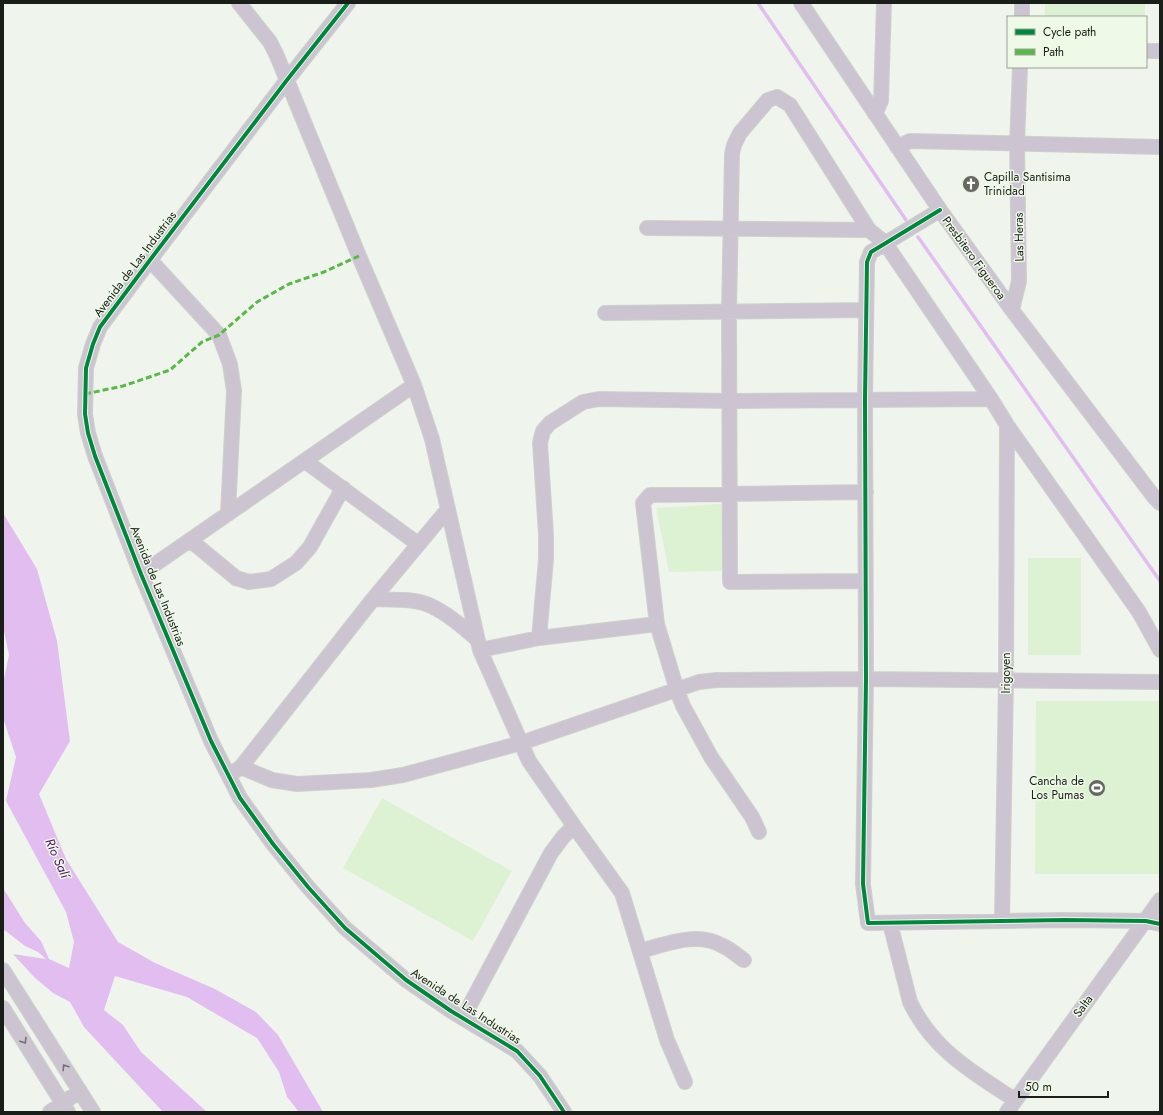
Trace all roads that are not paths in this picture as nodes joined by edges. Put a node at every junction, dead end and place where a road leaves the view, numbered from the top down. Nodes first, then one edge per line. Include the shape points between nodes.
1 (239, 3) edge
2 (348, 3) edge
3 (801, 3) edge
4 (884, 3) edge
5 (1022, 3) edge
6 (1022, 16) edge
7 (1147, 51) edge
8 (1160, 51) edge
9 (1020, 68) edge
10 (287, 80) junction
11 (875, 114) junction
12 (1017, 144) junction
13 (897, 147) junction
14 (1160, 147) edge
15 (940, 210) junction
16 (647, 228) dead end
17 (731, 230) junction
18 (869, 230) junction
19 (885, 243) junction
20 (150, 260) junction
21 (866, 310) junction
22 (1012, 310) junction
23 (729, 311) junction
24 (605, 313) dead end
25 (414, 385) junction
26 (991, 399) junction
27 (865, 400) junction
28 (730, 401) junction
29 (1007, 425) junction
30 (305, 461) junction
31 (342, 488) junction
32 (866, 492) junction
33 (730, 494) junction
34 (1160, 503) edge
35 (448, 509) junction
36 (228, 514) junction
37 (190, 540) junction
38 (418, 544) junction
39 (141, 574) junction
40 (865, 581) junction
41 (373, 599) junction
42 (657, 624) junction
43 (539, 638) junction
44 (479, 645) junction
45 (1160, 650) edge
46 (866, 678) junction
47 (1006, 680) junction
48 (1160, 682) edge
49 (677, 690) junction
50 (520, 743) junction
51 (241, 767) junction
52 (229, 776) junction
53 (574, 826) junction
54 (759, 832) dead end
55 (1160, 900) edge
56 (1002, 920) junction
57 (1146, 921) junction
58 (890, 923) junction
59 (1160, 924) edge
60 (640, 951) junction
61 (744, 960) dead end
62 (3, 970) edge
63 (3, 1008) edge
64 (463, 1018) junction
65 (685, 1082) dead end
66 (80, 1092) junction
67 (1015, 1100) junction
68 (66, 1108) edge
69 (50, 1112) edge
70 (93, 1112) edge
71 (564, 1112) edge
72 (1007, 1112) edge

1 - 10 street via 270,42
2 - 10 street, Avenida de Las Industrias
3 - 11 street, Presbitero Figueroa
4 - 11 street via 881,101
5 - 6 street
7 - 8 street
9 - 12 street, Las Heras
10 - 20 street, Avenida de Las Industrias
10 - 25 street
11 - 13 street, Presbitero Figueroa
12 - 13 street via 910,141
12 - 14 street
12 - 22 street, Las Heras via 1019,281
13 - 15 street, Presbitero Figueroa
15 - 19 street
15 - 22 street, Presbitero Figueroa
16 - 17 street
17 - 18 street
17 - 18 street via 734,145 740,133 768,100 777,97 790,105
17 - 23 street
18 - 19 street
19 - 21 street via 871,252 867,262
19 - 26 street
20 - 36 street via 219,335 230,364 234,390
20 - 39 street, Avenida de Las Industrias via 100,327 86,368 85,394 85,414 92,448
21 - 23 street
21 - 27 street
22 - 34 street, Presbitero Figueroa
23 - 24 street
23 - 28 street
25 - 30 street
25 - 35 street via 432,440
26 - 27 street
26 - 29 street
27 - 28 street
27 - 32 street
28 - 33 street
28 - 43 street via 600,399 583,402 572,408 543,431 540,443 546,559
29 - 45 street via 1139,612
29 - 47 street, Irigoyen
30 - 31 street
30 - 36 street
31 - 37 street via 310,548 296,563 271,579 249,582 236,578
31 - 38 street
32 - 33 street
32 - 40 street
33 - 40 street via 730,582
33 - 42 street via 650,495 643,503
35 - 38 street
35 - 44 street
36 - 37 street
37 - 39 street
38 - 41 street
39 - 52 street, Avenida de Las Industrias via 211,741
40 - 46 street
41 - 44 street via 401,600 428,605 442,612
41 - 51 street
42 - 43 street
42 - 49 street
43 - 44 street
44 - 50 street
46 - 47 street
46 - 49 street via 717,680 699,682
46 - 58 street via 863,884 868,923
47 - 48 street
47 - 56 street, Irigoyen
49 - 50 street
49 - 54 street via 710,757 752,817
50 - 51 street via 403,775 358,781 297,784 272,780
50 - 53 street
51 - 52 street
52 - 64 street, Avenida de Las Industrias via 240,798 273,844 345,928 406,980
53 - 60 street via 622,893
53 - 64 street via 551,853
55 - 57 street, Salta
56 - 57 street
56 - 58 street
57 - 59 street
57 - 67 street, Salta
58 - 67 street via 914,1012 931,1036 954,1059
60 - 61 street via 687,939 706,940 723,945
60 - 65 street via 667,1040
66 -> 62 street
63 -> 68 street
64 - 71 street, Avenida de Las Industrias via 517,1051 540,1076
66 - 68 street
66 - 70 street
67 - 72 street, Salta
68 - 69 street

